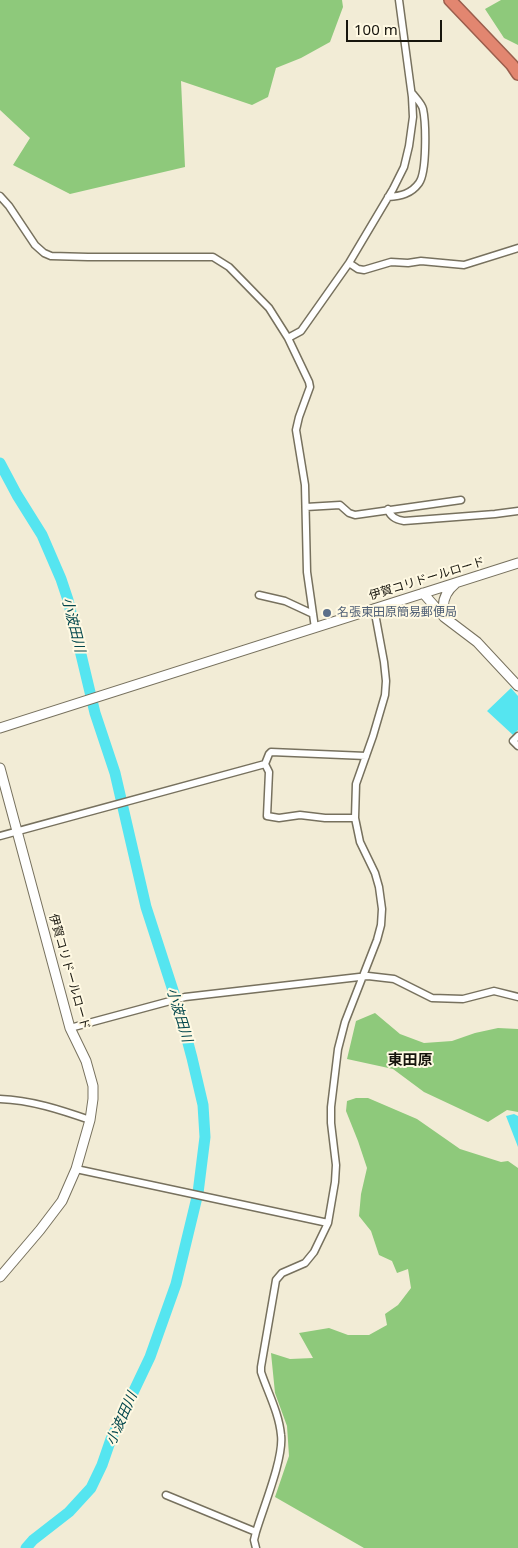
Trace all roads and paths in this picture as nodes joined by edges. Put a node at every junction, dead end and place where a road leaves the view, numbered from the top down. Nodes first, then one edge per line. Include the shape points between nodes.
1 (399, 0) edge
2 (450, 0) edge
3 (518, 74) edge
4 (412, 92) junction
5 (0, 196) edge
6 (388, 197) junction
7 (518, 248) edge
8 (349, 263) junction
9 (288, 338) junction
10 (461, 500) dead end
11 (306, 507) junction
12 (388, 509) junction
13 (518, 511) edge
14 (518, 563) edge
15 (457, 583) junction
16 (423, 593) junction
17 (259, 595) dead end
18 (374, 608) junction
19 (313, 614) junction
20 (448, 621) junction
21 (315, 628) junction
22 (518, 686) edge
23 (0, 728) edge
24 (518, 736) edge
25 (518, 746) edge
26 (366, 756) junction
27 (266, 764) junction
28 (0, 768) edge
29 (354, 818) junction
30 (16, 831) junction
31 (0, 836) edge
32 (362, 977) junction
33 (518, 997) edge
34 (70, 1028) junction
35 (0, 1099) edge
36 (90, 1120) junction
37 (76, 1169) junction
38 (328, 1223) junction
39 (0, 1277) edge
40 (166, 1496) dead end
41 (256, 1532) junction
42 (256, 1548) edge

1 - 4 street
2 - 3 highway
4 - 6 street via 409,146 404,167
4 - 6 street via 423,107 424,171 411,191 402,196
5 - 9 street via 35,245 48,255 214,257 229,267 269,308
6 - 8 street
7 - 8 street via 464,265 391,262 364,270
8 - 9 street via 301,332
9 - 11 street via 310,387 296,424
10 - 12 street
11 - 12 street via 340,505 355,515
11 - 19 street via 307,572
12 - 13 street via 394,517 404,521
14 - 15 street, 伊賀コリドールロード
15 - 16 street, 伊賀コリドールロード
15 - 20 street via 444,598 444,614
16 - 18 street, 伊賀コリドールロード
16 - 20 street
17 - 19 street via 285,601
18 - 21 street, 伊賀コリドールロード
18 - 26 street via 386,681 383,703
19 - 21 street
20 - 22 street via 477,642
21 - 23 street, 伊賀コリドールロード
24 - 25 street via 513,741
26 - 27 street via 271,752
26 - 29 street via 355,791
27 - 29 street via 269,772 267,816
27 - 30 street
28 - 30 street, 伊賀コリドールロード
29 - 32 street via 362,847 375,873 382,909 377,940
30 - 31 street
30 - 34 street, 伊賀コリドールロード
32 - 33 street via 394,979 432,998 463,999 494,992
32 - 34 street via 185,997
32 - 38 street via 345,1022 334,1074 331,1123 336,1174
34 - 36 street, 伊賀コリドールロード via 91,1079
35 - 36 street via 38,1104
36 - 37 street, 伊賀コリドールロード
37 - 38 street
37 - 39 street, 伊賀コリドールロード via 56,1211
38 - 41 street via 314,1252 301,1266 282,1273 276,1280 261,1372 279,1424 281,1450
40 - 41 street
41 - 42 street

